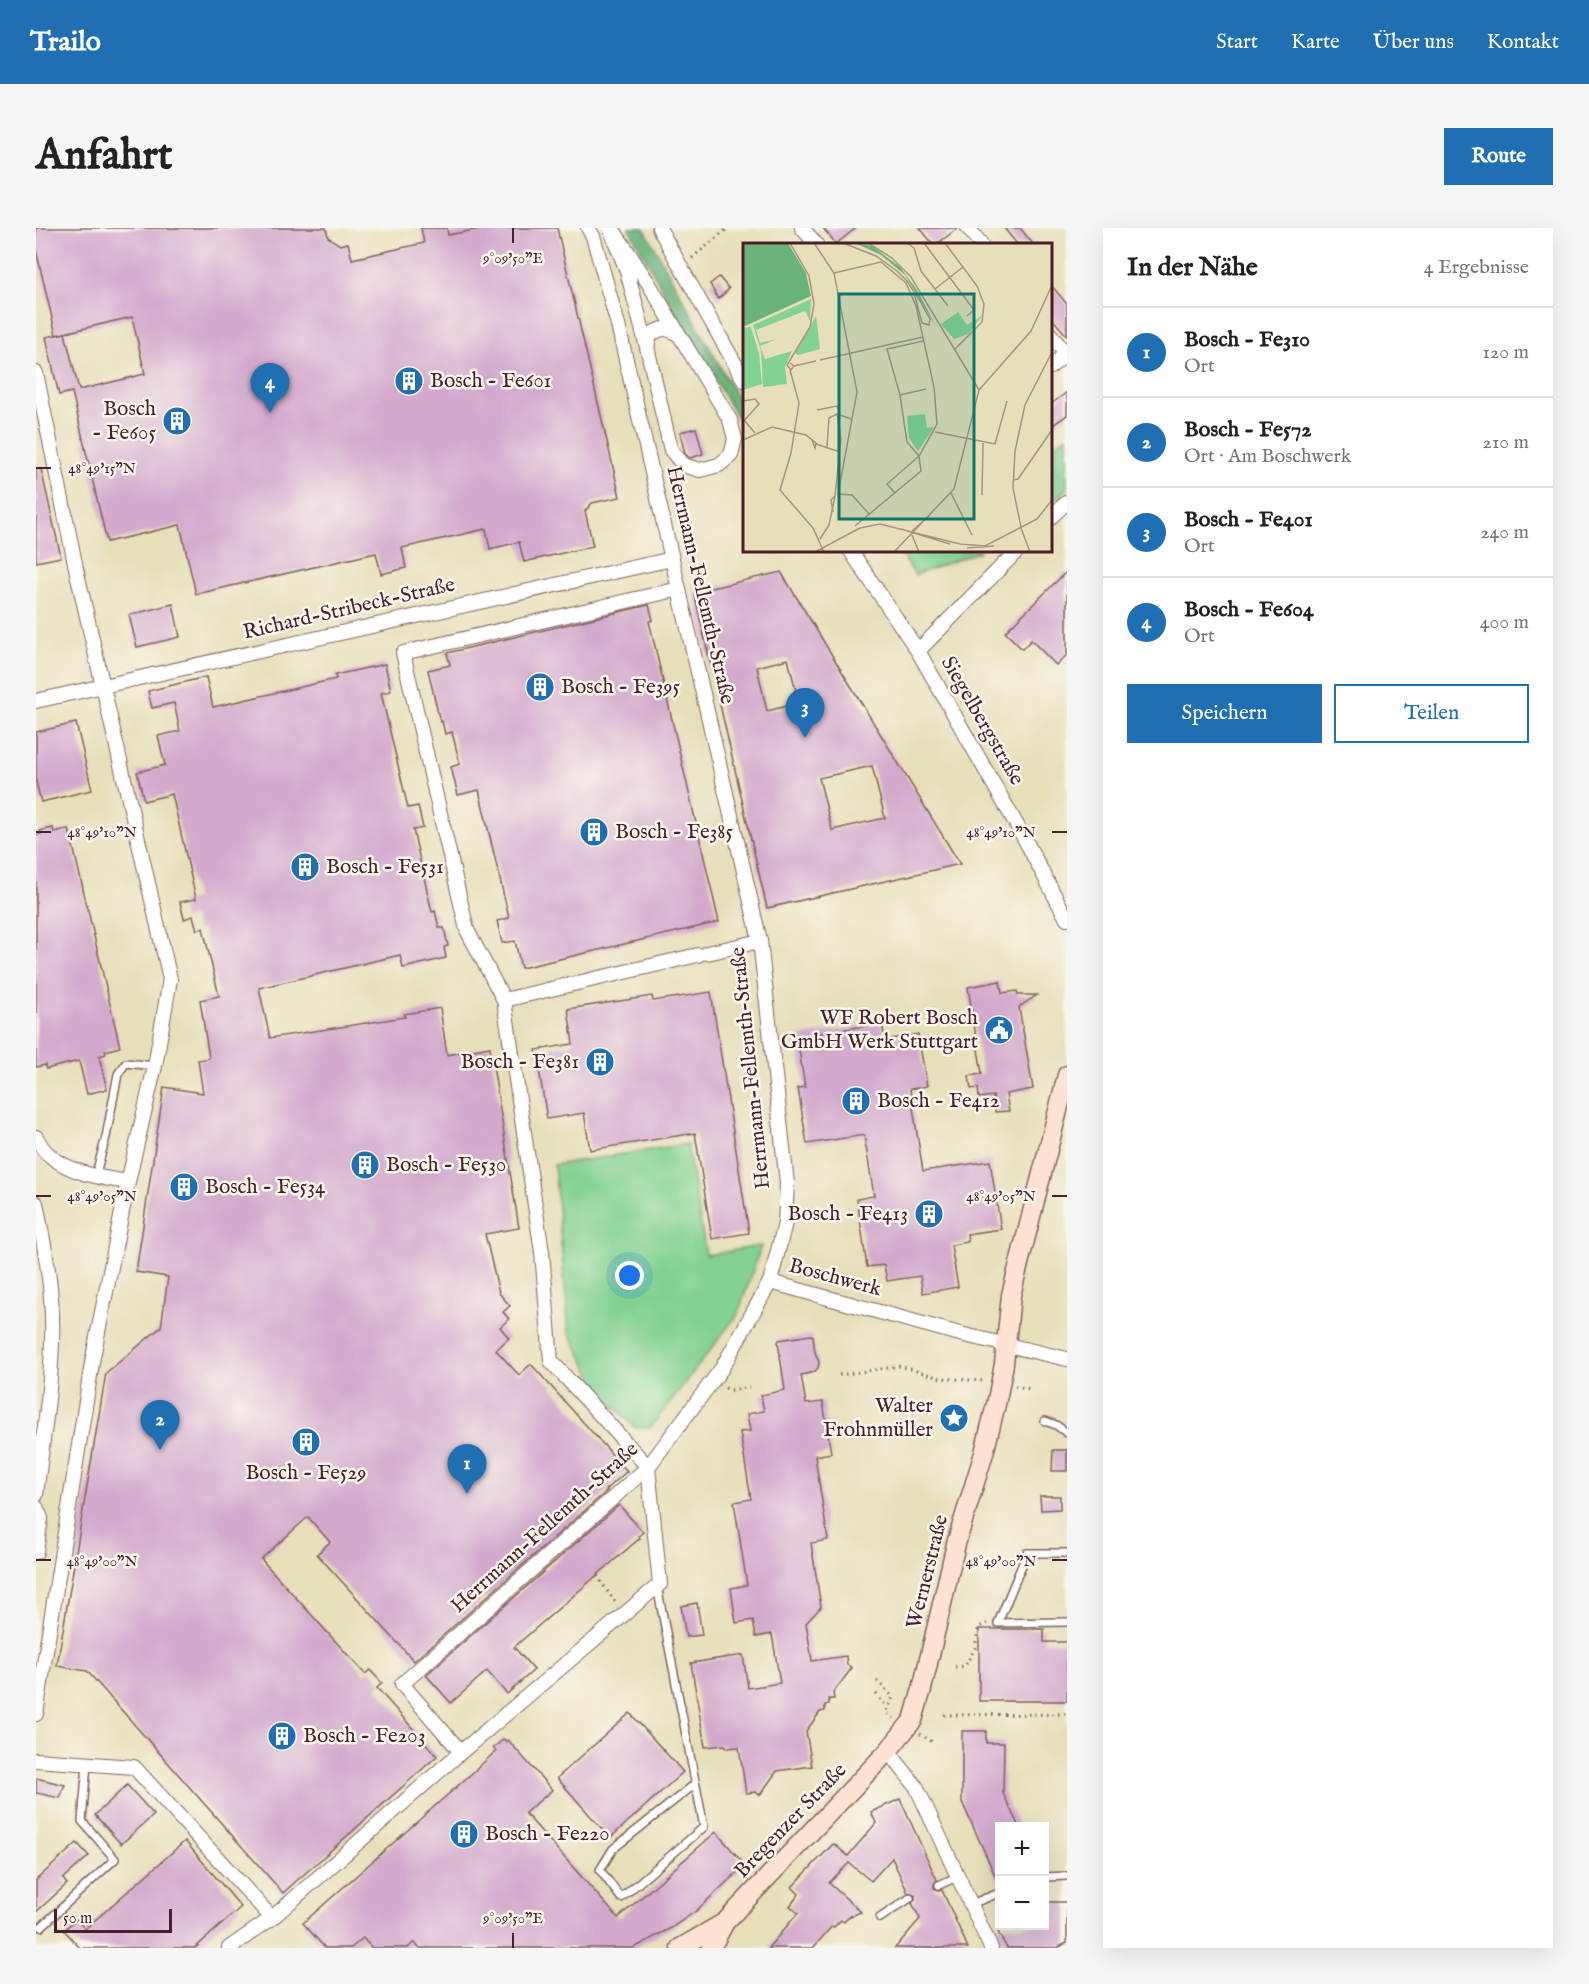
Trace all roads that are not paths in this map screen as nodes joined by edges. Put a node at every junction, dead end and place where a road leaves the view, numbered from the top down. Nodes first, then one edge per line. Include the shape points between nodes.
1 (588, 228) edge
2 (611, 228) edge
3 (659, 228) edge
4 (802, 228) edge
5 (968, 228) edge
6 (815, 243) edge
7 (980, 243) edge
8 (1052, 336) edge
9 (681, 337) junction
10 (647, 347) junction
11 (1066, 354) edge
12 (1052, 365) edge
13 (36, 373) edge
14 (743, 378) edge
15 (1067, 502) edge
16 (1052, 516) edge
17 (851, 552) edge
18 (1016, 552) edge
19 (672, 559) junction
20 (679, 589) junction
21 (918, 651) junction
22 (103, 685) junction
23 (36, 701) edge
24 (1067, 919) edge
25 (760, 941) junction
26 (504, 1000) junction
27 (154, 1066) junction
28 (1067, 1075) edge
29 (36, 1137) edge
30 (95, 1177) junction
31 (128, 1182) junction
32 (36, 1203) edge
33 (770, 1282) junction
34 (1006, 1345) junction
35 (1067, 1359) edge
36 (1045, 1421) dead end
37 (1067, 1433) edge
38 (39, 1436) edge
39 (648, 1467) junction
40 (36, 1495) edge
41 (38, 1514) edge
42 (36, 1552) edge
43 (1067, 1553) edge
44 (657, 1586) junction
45 (1067, 1622) edge
46 (36, 1714) edge
47 (888, 1751) junction
48 (460, 1752) junction
49 (36, 1760) edge
50 (87, 1765) junction
51 (695, 1784) junction
52 (959, 1876) junction
53 (1067, 1876) edge
54 (1049, 1877) edge
55 (939, 1885) dead end
56 (995, 1895) edge
57 (910, 1898) dead end
58 (971, 1905) junction
59 (272, 1918) junction
60 (880, 1918) dead end
61 (725, 1922) junction
62 (41, 1927) dead end
63 (680, 1946) edge
64 (229, 1948) edge
65 (711, 1948) edge
66 (991, 1948) edge

1 - 19 street, Herrmann-Fellemth-Straße via 618,325
2 - 9 street
2 - 10 street
3 - 14 street
4 - 6 street
5 - 7 street
8 - 11 street
9 - 10 street via 670,328 659,328 650,335
9 - 10 street via 730,420 735,439 731,455 719,465 700,470 683,465 671,450
11 - 12 street
13 - 22 street
15 - 16 street
17 - 21 street, Siegelbergstraße
18 - 21 street
19 - 20 street, Herrmann-Fellemth-Straße
19 - 22 street, Richard-Stribeck-Straße
20 - 25 street, Herrmann-Fellemth-Straße
20 - 26 street via 403,653 467,930
21 - 24 street, Siegelbergstraße
22 - 23 street, Richard-Stribeck-Straße
22 - 27 street via 170,979
25 - 26 street
25 - 33 street, Herrmann-Fellemth-Straße via 787,1183 785,1223
26 - 39 street via 542,1252 551,1361
27 - 30 lane via 126,1063 118,1074
27 - 31 street
28 - 34 main road, Wernerstraße via 1011,1294
29 - 30 street via 55,1159
30 - 31 street
31 - 46 street via 93,1357
32 - 38 street via 52,1304 52,1348
33 - 34 street, Boschwerk
33 - 39 street, Herrmann-Fellemth-Straße via 722,1368
34 - 35 street, Boschwerk
34 - 47 main road, Wernerstraße via 987,1443 956,1544 916,1713
36 - 37 lane
38 - 40 street
39 - 44 street via 660,1584
39 - 48 street, Herrmann-Fellemth-Straße via 402,1684
41 - 42 street
43 - 45 lane via 1027,1553 998,1623
44 - 48 street
44 - 51 lane
47 - 52 street via 916,1786
47 - 61 main road, Bregenzer Straße
48 - 59 street
49 - 50 street
50 - 59 street via 134,1767
50 - 62 lane via 82,1821 114,1859
51 - 51 lane via 704,1827 621,1898 600,1870 613,1849
52 - 55 lane
52 - 58 street
53 - 54 lane
56 - 58 lane
57 - 60 lane
58 - 66 street
59 - 64 street
61 - 63 main road, Bregenzer Straße
61 - 65 main road, Bregenzer Straße

